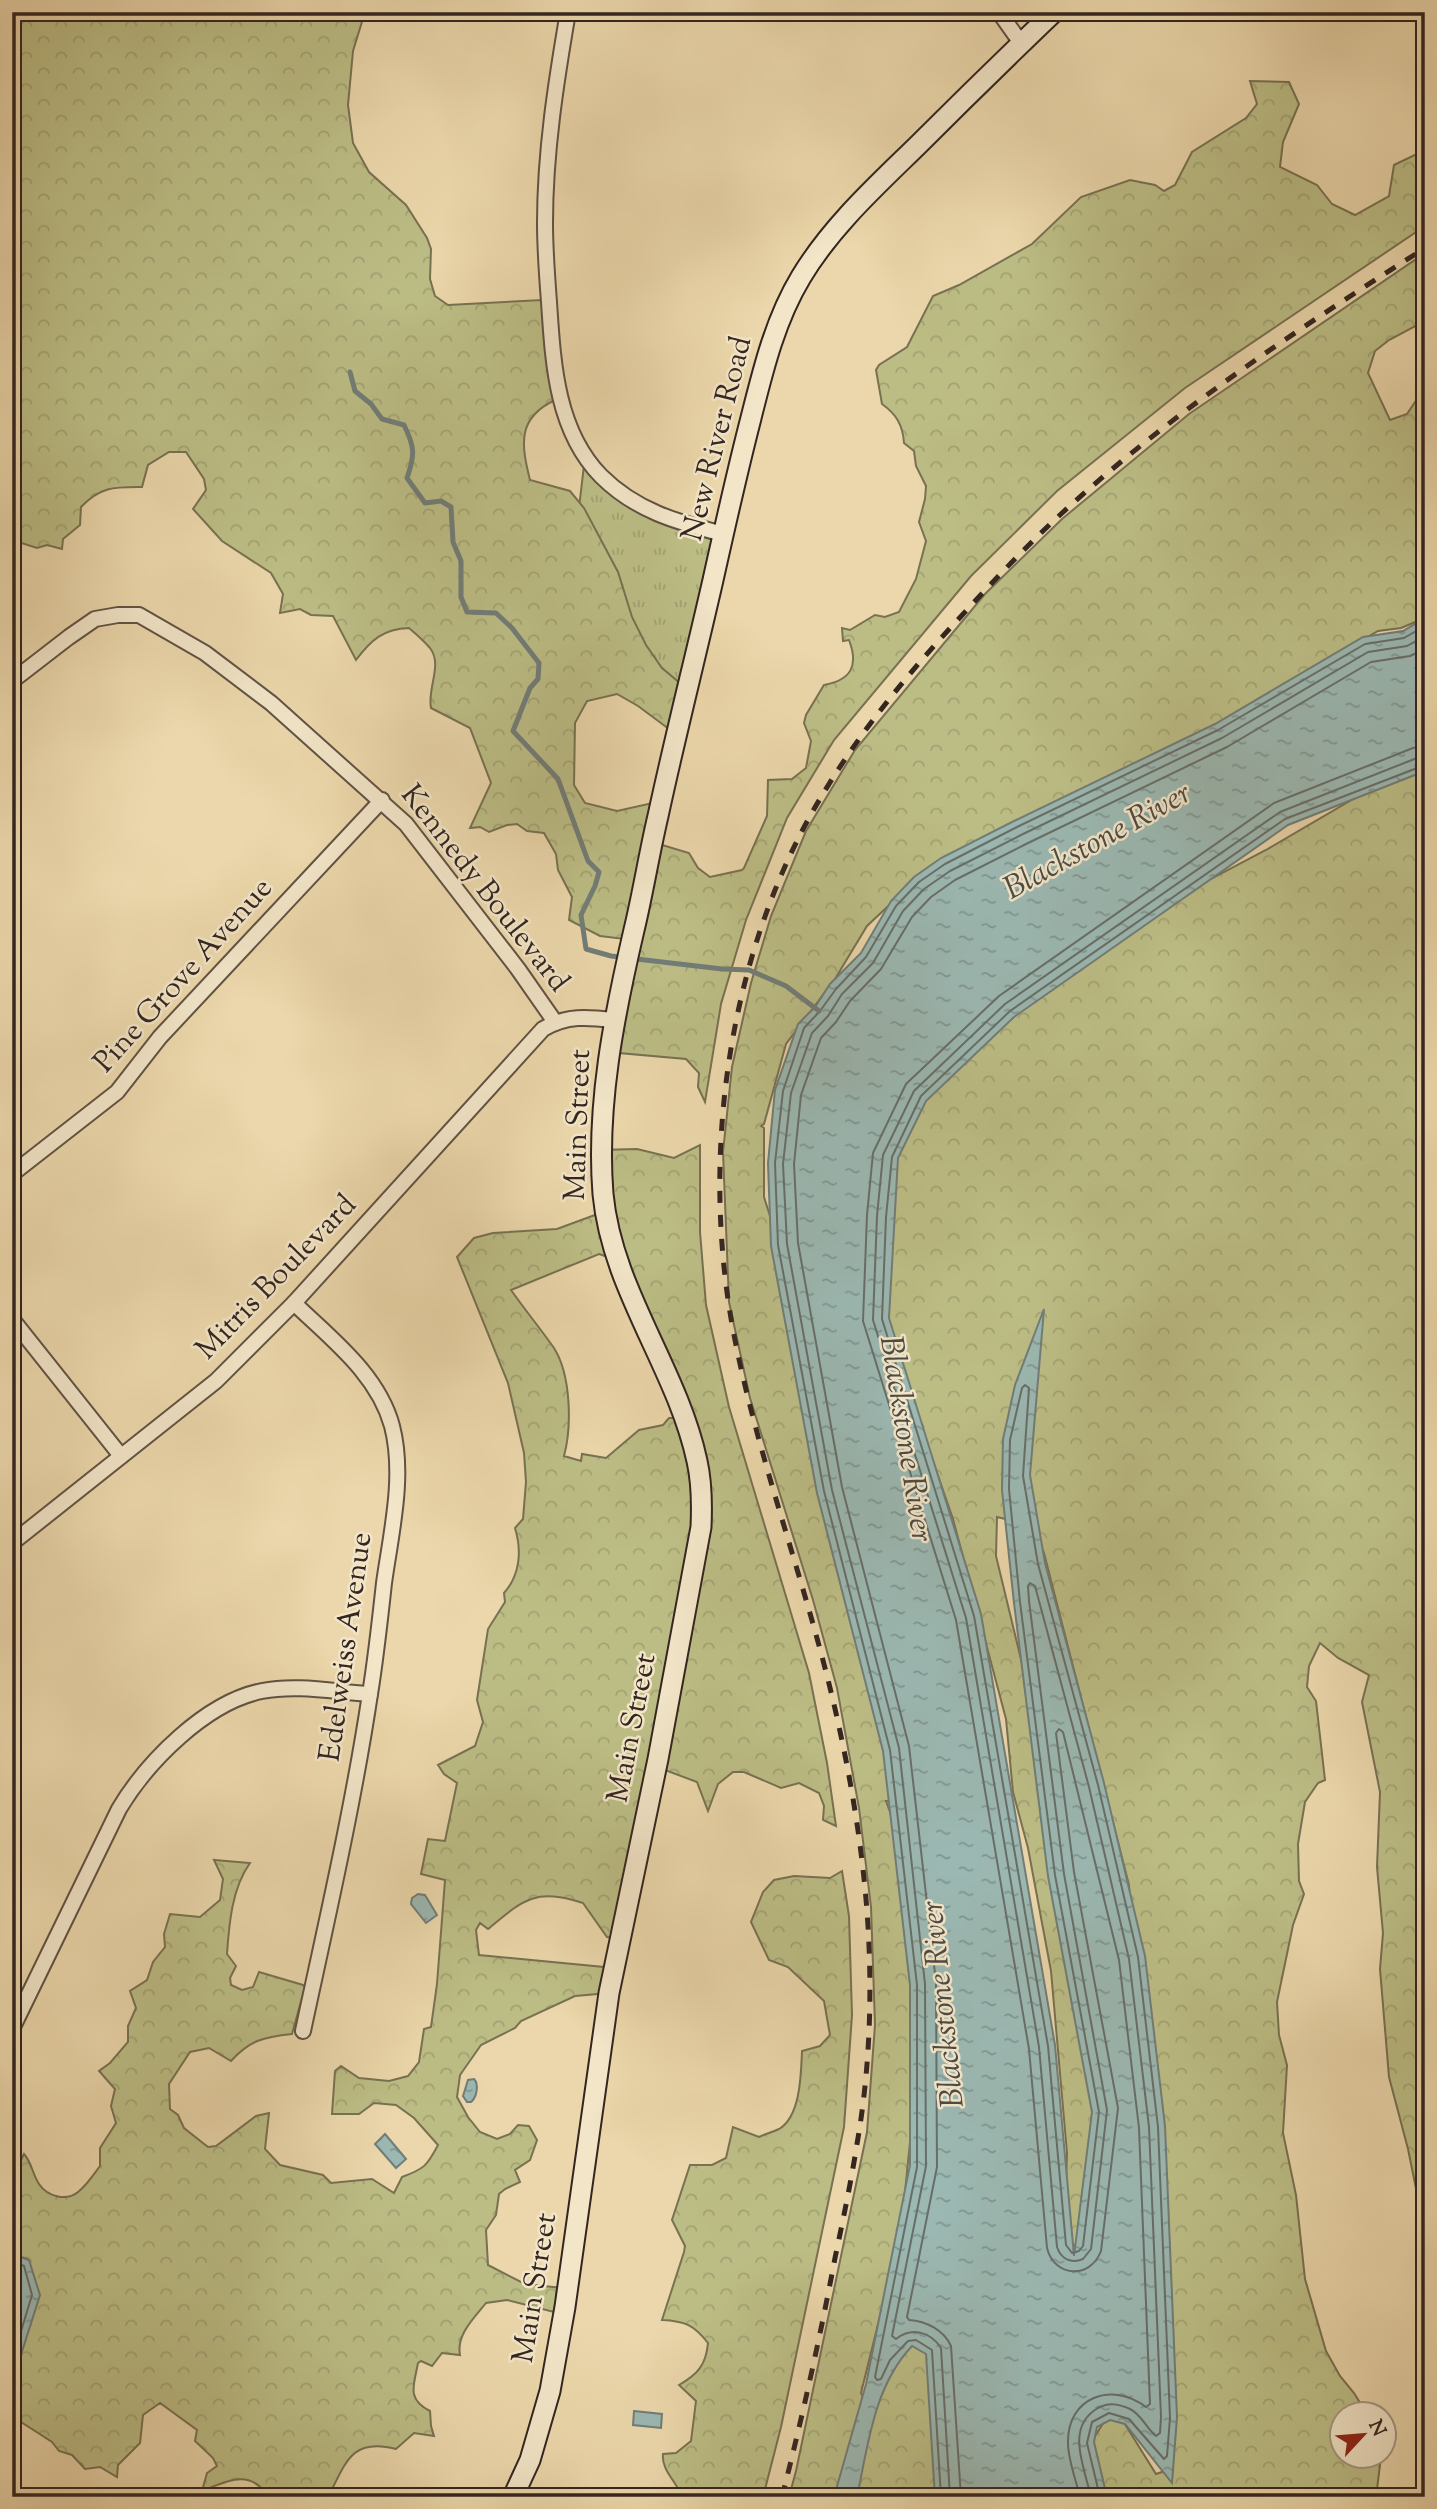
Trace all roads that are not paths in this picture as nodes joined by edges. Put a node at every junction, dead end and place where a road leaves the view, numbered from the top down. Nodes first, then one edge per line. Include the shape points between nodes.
1 (568, 12) edge
2 (999, 12) edge
3 (1054, 12) edge
4 (1021, 43) junction
5 (723, 534) junction
6 (12, 681) edge
7 (382, 800) junction
8 (623, 978) joint
9 (614, 1020) junction
10 (555, 1022) junction
11 (12, 1174) edge
12 (294, 1303) junction
13 (12, 1319) edge
14 (121, 1456) junction
15 (12, 1543) edge
16 (370, 1695) junction
17 (12, 2029) edge
18 (303, 2031) dead end
19 (513, 2497) edge

1 - 5 street via 552,111 545,221 552,358 562,410 585,457 626,497 672,521
2 - 4 street
3 - 4 street, New River Road
4 - 5 street, New River Road via 873,189 802,274 764,363
5 - 8 street, New River Road
6 - 7 street, Kennedy Boulevard via 95,619 139,615 205,653 271,703
7 - 10 street, Kennedy Boulevard via 406,824
7 - 11 street, Pine Grove Avenue via 160,1037 117,1092
8 - 9 street, Main Street
9 - 10 street, Kennedy Boulevard via 578,1016
9 - 19 street, Main Street via 603,1105 607,1226 697,1460 701,1527 609,1993 550,2391 530,2460
10 - 12 street, Mitris Boulevard via 543,1029
12 - 14 street, Mitris Boulevard via 216,1381
12 - 16 street, Edelweiss Avenue via 360,1367 385,1406 392,1427 398,1471
13 - 14 street
14 - 15 street, Mitris Boulevard
16 - 17 street via 290,1688 261,1691 204,1719 156,1759 119,1809
16 - 18 street, Edelweiss Avenue

